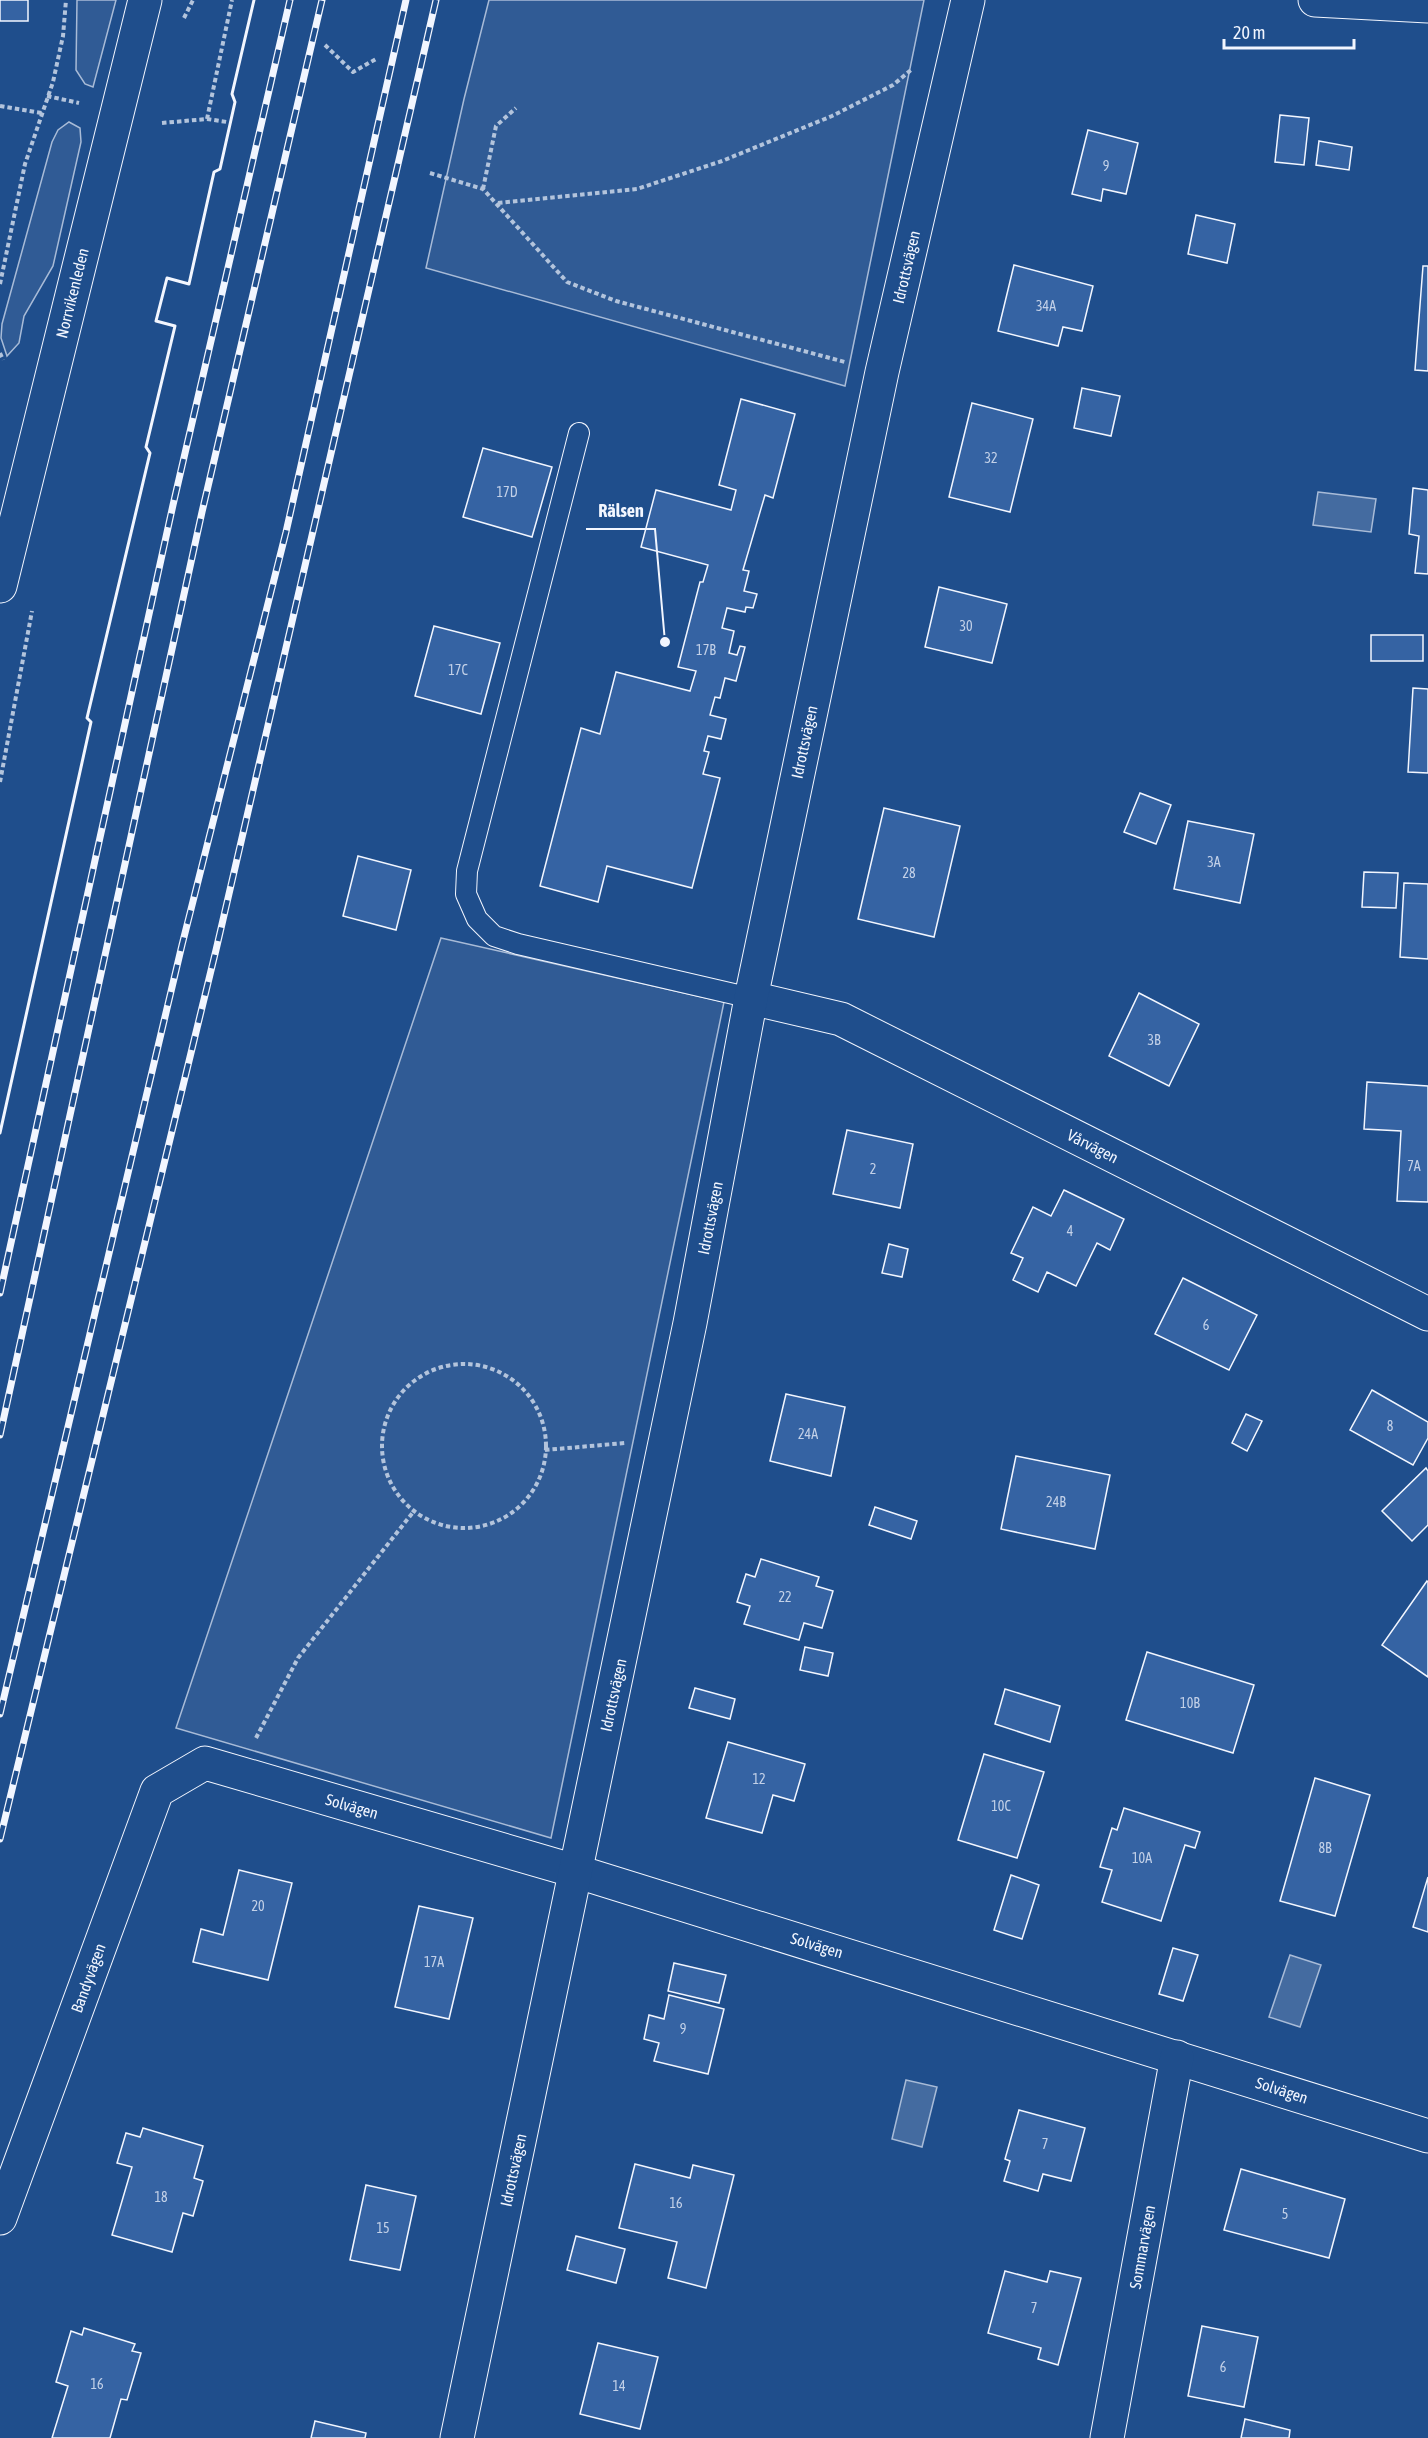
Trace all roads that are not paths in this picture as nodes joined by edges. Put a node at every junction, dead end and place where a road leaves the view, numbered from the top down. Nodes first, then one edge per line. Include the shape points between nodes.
1 (145, 0) edge
2 (968, 0) edge
3 (1315, 0) edge
4 (1428, 6) edge
5 (579, 433) dead end
6 (0, 586) edge
7 (751, 998) junction
8 (1428, 1314) edge
9 (204, 1763) joint
10 (575, 1871) junction
11 (1177, 2057) junction
12 (1428, 2136) edge
13 (0, 2218) edge
14 (457, 2438) edge
15 (1107, 2438) edge

1 - 6 street, Norrvikenleden
2 - 7 street, Idrottsvägen via 882,372
3 - 4 street
5 - 7 lane via 467,871 466,894 477,919 494,936
7 - 8 street, Vårvägen via 841,1019
7 - 10 street, Idrottsvägen via 690,1323
9 - 10 street, Solvägen
9 - 13 street, Bandyvägen via 157,1791
10 - 11 street, Solvägen
10 - 14 street, Idrottsvägen
11 - 12 street, Solvägen
11 - 15 street, Sommarvägen

